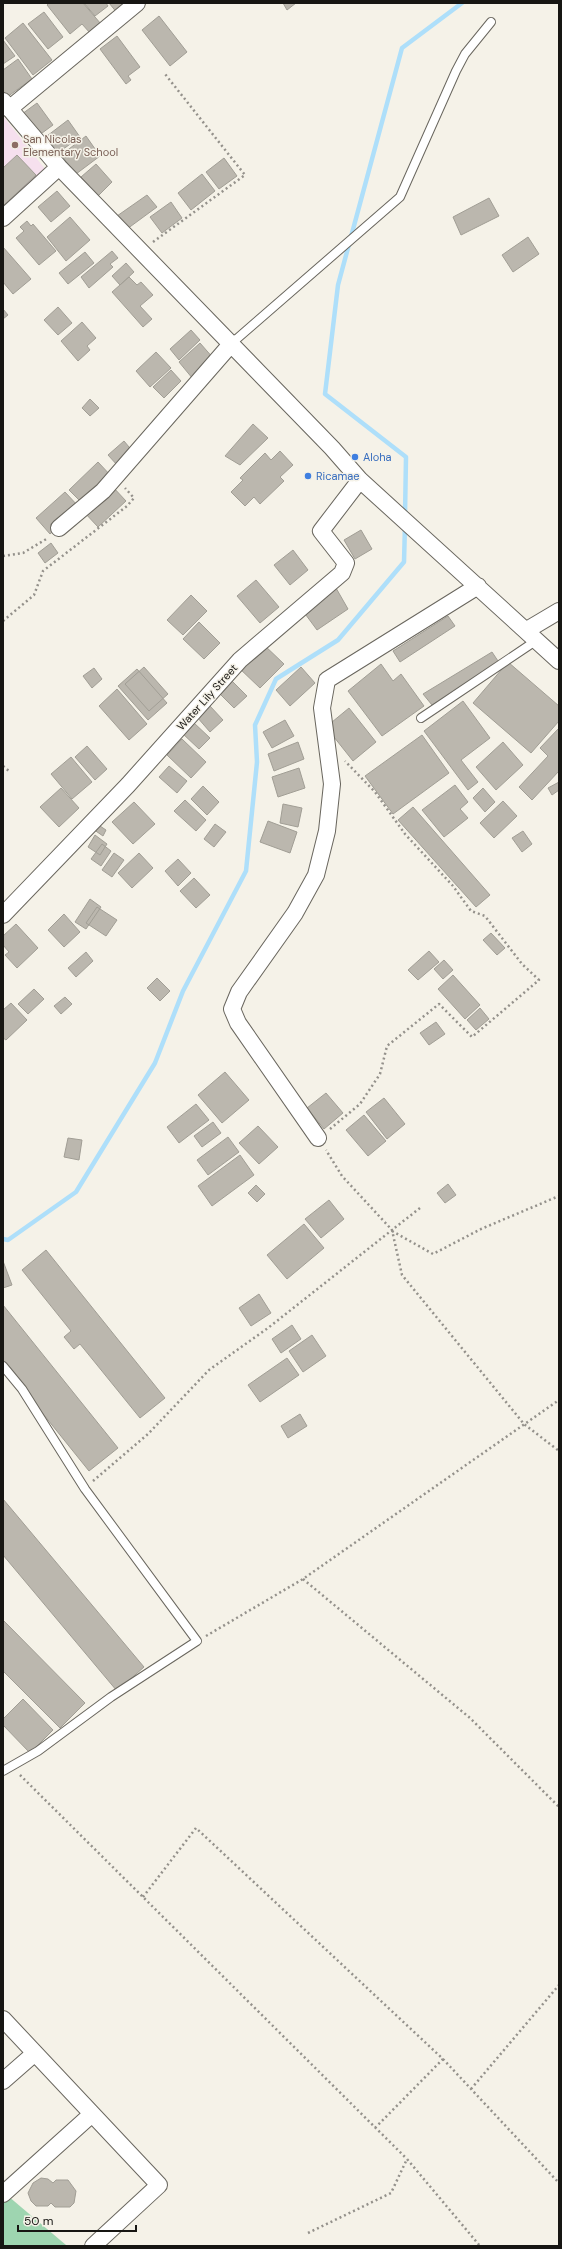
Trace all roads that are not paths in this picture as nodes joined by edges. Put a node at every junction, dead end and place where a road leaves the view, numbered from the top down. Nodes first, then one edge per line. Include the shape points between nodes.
1 (137, 3) edge
2 (491, 22) dead end
3 (6, 105) edge
4 (59, 167) junction
5 (3, 218) edge
6 (232, 343) junction
7 (360, 480) junction
8 (59, 528) road end
9 (478, 586) junction
10 (559, 611) edge
11 (532, 634) junction
12 (559, 661) edge
13 (421, 718) dead end
14 (3, 915) edge
15 (318, 1138) road end
16 (3, 1366) edge
17 (3, 1771) edge
18 (3, 2019) edge
19 (35, 2053) junction
20 (3, 2081) edge
21 (92, 2114) junction
22 (3, 2194) edge
23 (93, 2246) edge

1 - 3 street
2 - 6 lane via 465,54 456,71 400,197
3 - 4 street
4 - 5 street
4 - 6 street via 167,280
6 - 7 street
6 - 8 street via 102,491
7 - 9 street via 402,521
7 - 14 street, Water Lily Street via 321,531 346,563 342,573 240,660 128,785
9 - 11 street
9 - 15 street via 327,680 322,708 332,784 327,831 316,875 295,913 239,992 232,1009 238,1023
10 - 11 street
11 - 12 street
11 - 13 lane
16 - 17 lane via 22,1389 85,1489 197,1641 111,1697 38,1750
18 - 19 street
19 - 20 street
19 - 21 street
21 - 22 street
21 - 23 street via 159,2185

